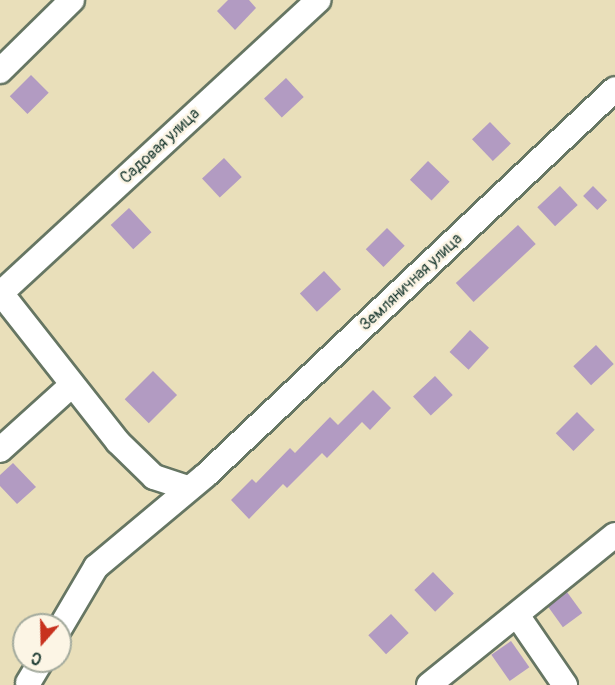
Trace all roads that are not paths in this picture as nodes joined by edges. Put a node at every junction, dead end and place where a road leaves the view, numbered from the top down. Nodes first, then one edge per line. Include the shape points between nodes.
1 (72, 0) edge
2 (319, 0) edge
3 (0, 71) edge
4 (615, 89) edge
5 (0, 292) edge
6 (72, 385) junction
7 (0, 450) edge
8 (197, 482) junction
9 (615, 535) edge
10 (69, 613) edge
11 (517, 615) junction
12 (34, 673) edge
13 (28, 683) dead end
14 (429, 685) edge
15 (565, 685) edge

1 - 3 street
2 - 5 street, Садовая улица
4 - 8 street, Земляничная улица
5 - 6 street
6 - 7 street
6 - 8 street via 118,442 154,477
8 - 10 street, Земляничная улица via 96,567
9 - 11 street
11 - 14 street
11 - 15 street
12 - 13 street

